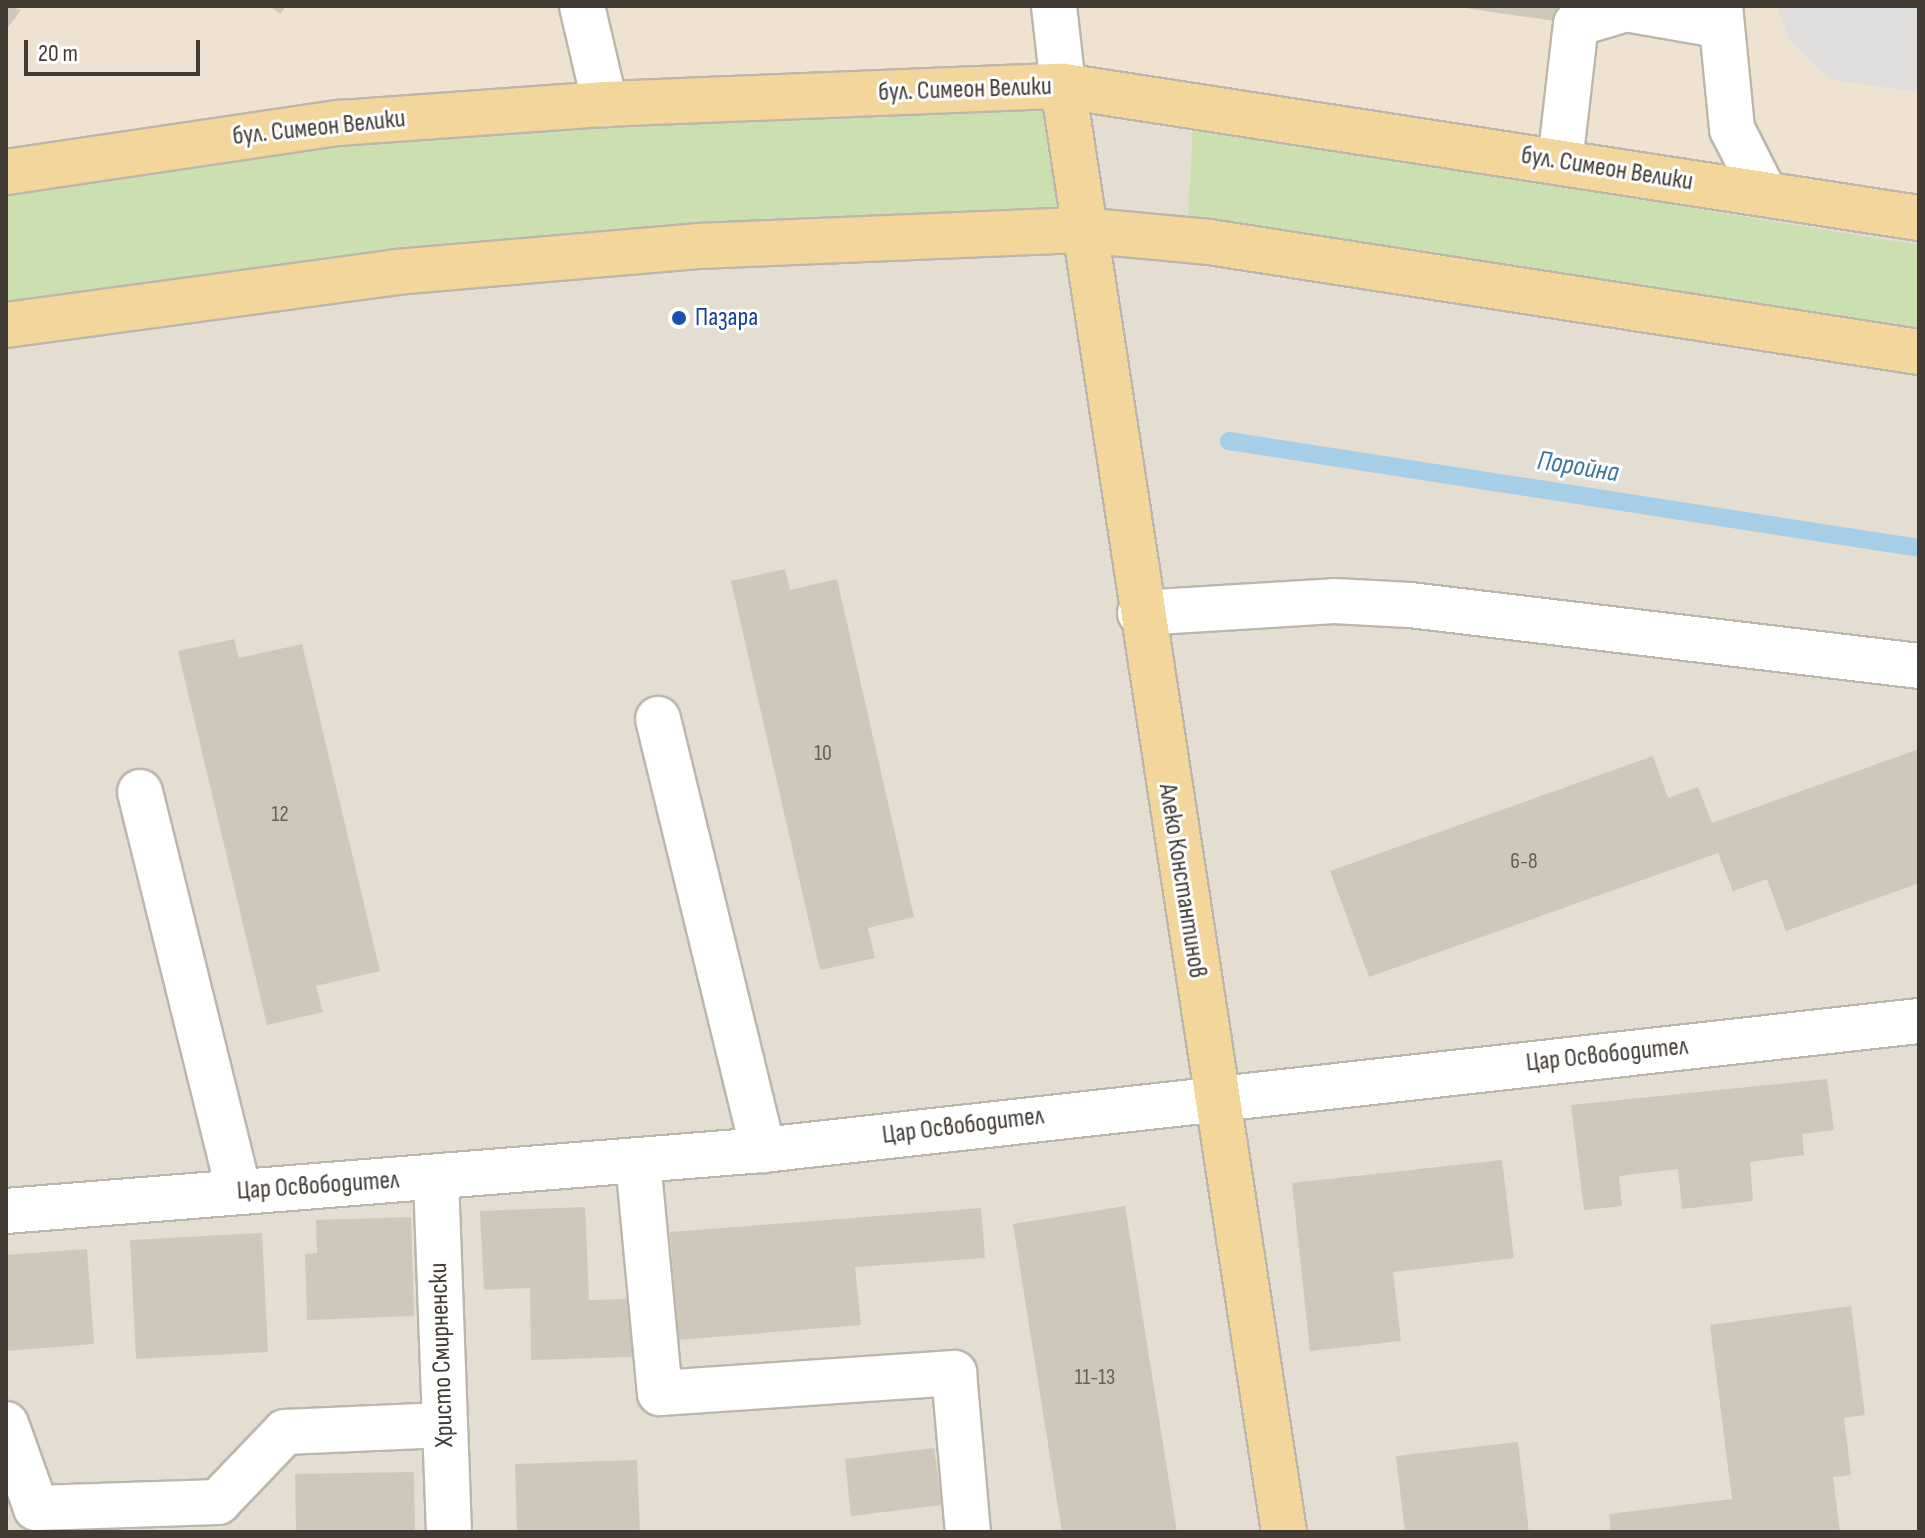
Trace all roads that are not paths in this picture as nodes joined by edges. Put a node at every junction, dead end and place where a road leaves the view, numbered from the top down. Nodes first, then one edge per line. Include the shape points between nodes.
1 (582, 6) edge
2 (1054, 6) edge
3 (1719, 16) edge
4 (1063, 86) junction
5 (605, 104) junction
6 (1560, 162) junction
7 (6, 172) edge
8 (1765, 194) junction
9 (1919, 218) edge
10 (1080, 230) junction
11 (6, 325) edge
12 (1919, 352) edge
13 (1140, 613) junction
14 (1919, 666) edge
15 (658, 719) dead end
16 (140, 792) dead end
17 (1919, 1021) edge
18 (1217, 1096) junction
19 (763, 1150) junction
20 (638, 1161) junction
21 (436, 1178) junction
22 (239, 1191) junction
23 (6, 1211) edge
24 (6, 1424) edge
25 (444, 1425) junction
26 (449, 1532) edge
27 (968, 1532) edge
28 (1284, 1532) edge

1 - 5 street
2 - 4 street
3 - 6 street via 1626,9 1576,24
3 - 8 street via 1732,129
4 - 5 main road, бул. Симеон Велики
4 - 6 main road, бул. Симеон Велики
4 - 10 main road, Алеко Константинов
5 - 7 main road, бул. Симеон Велики via 339,123
6 - 8 main road, бул. Симеон Велики
8 - 9 main road, бул. Симеон Велики
10 - 11 main road via 699,246 396,272
10 - 12 main road via 1209,242
10 - 13 main road, Алеко Константинов
13 - 14 street via 1334,601 1410,605
13 - 18 main road, Алеко Константинов
15 - 19 street
16 - 22 street
17 - 18 street, Цар Освободител
18 - 19 street, Цар Освободител
18 - 28 main road, Алеко Константинов
19 - 20 street, Цар Освободител
20 - 21 street, Цар Освободител
20 - 27 street via 660,1393 954,1373
21 - 22 street, Цар Освободител
21 - 25 street, Христо Смирненски
22 - 23 street, Цар Освободител
24 - 25 street via 36,1508 218,1502 285,1432
25 - 26 street, Христо Смирненски

